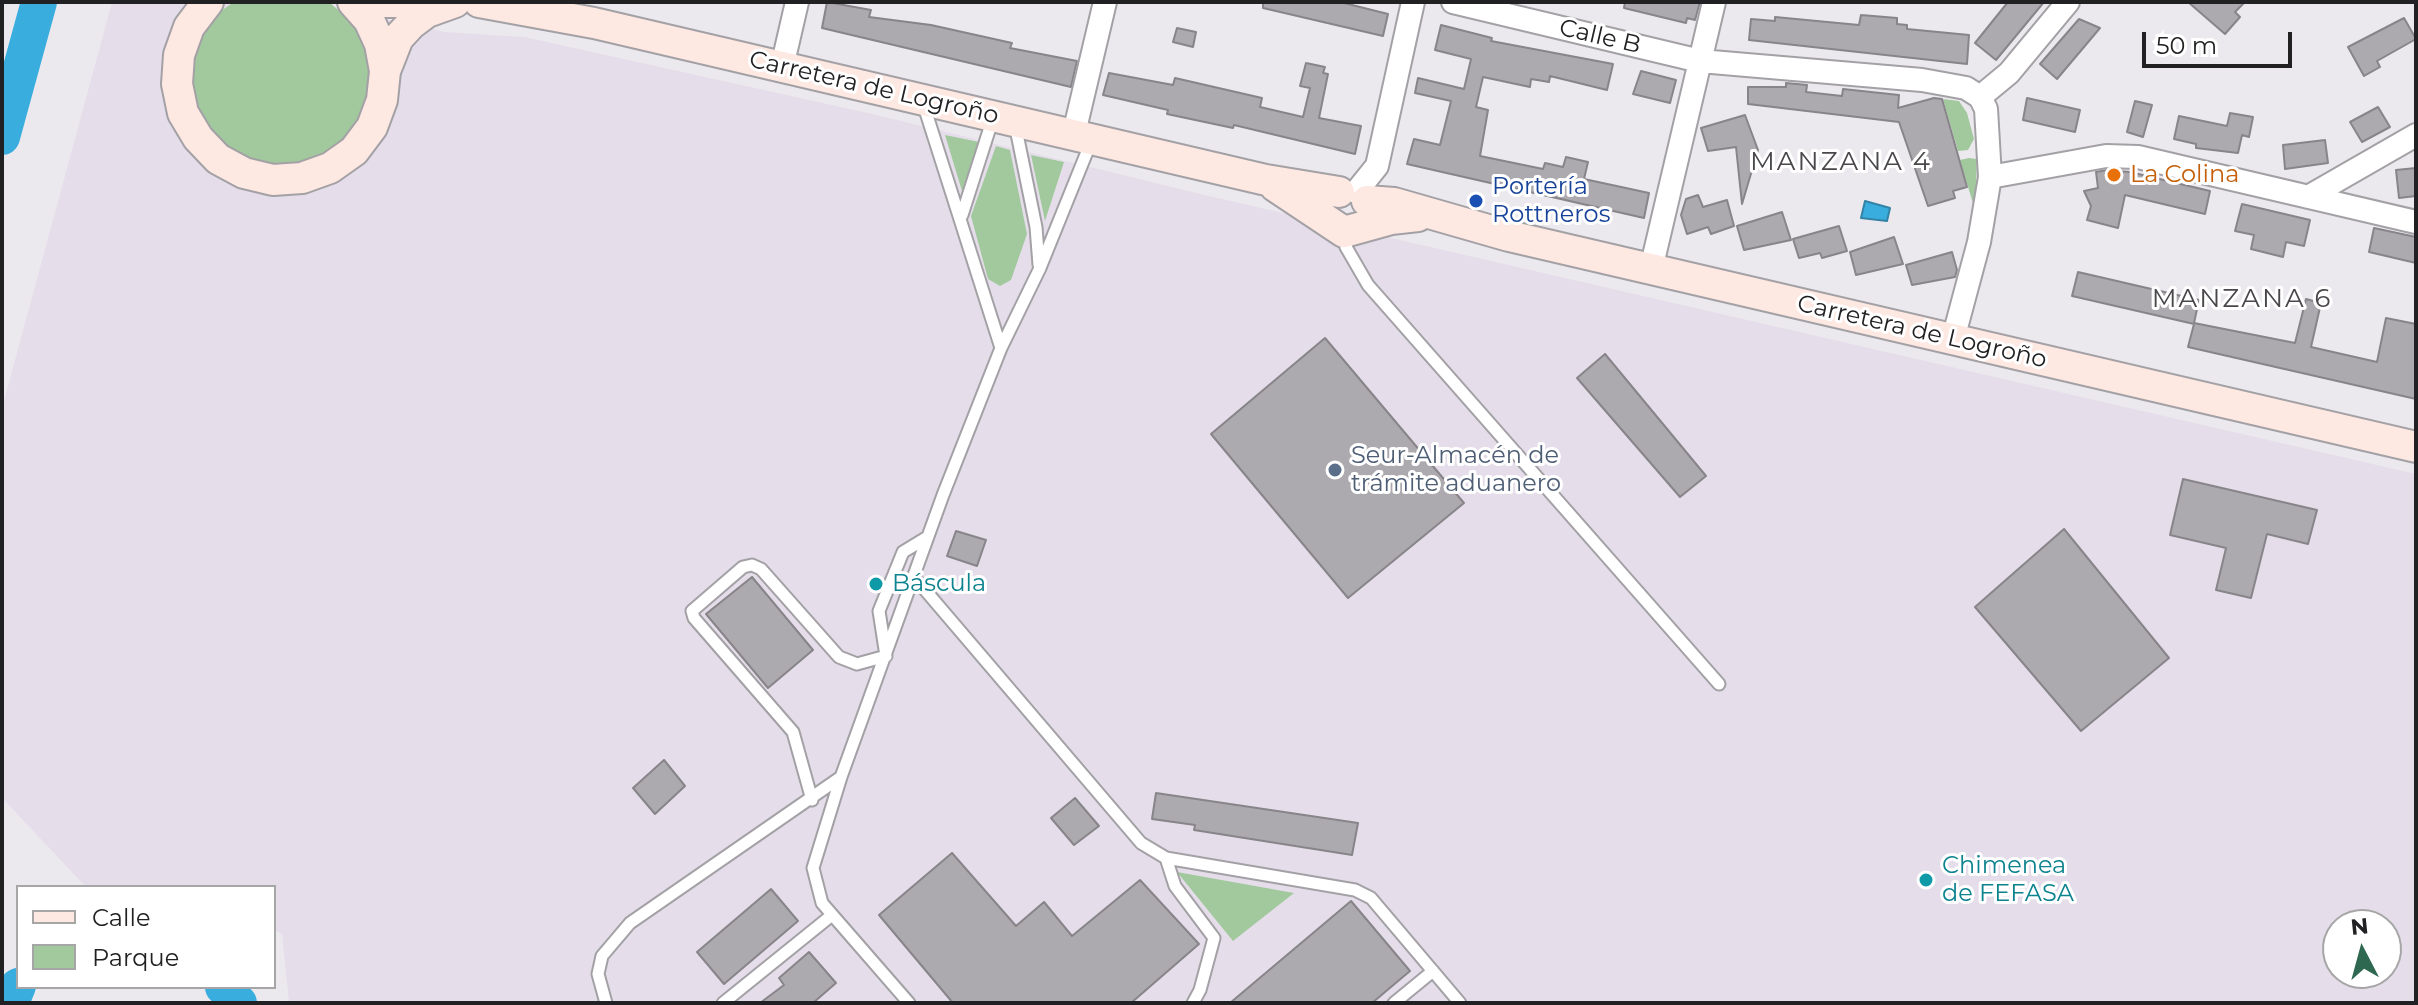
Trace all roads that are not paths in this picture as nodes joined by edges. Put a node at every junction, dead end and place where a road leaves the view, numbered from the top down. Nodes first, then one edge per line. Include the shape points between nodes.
1 (208, 2) edge
2 (353, 2) edge
3 (381, 2) edge
4 (409, 2) edge
5 (456, 2) edge
6 (479, 2) edge
7 (797, 2) edge
8 (1105, 2) edge
9 (1413, 2) edge
10 (1453, 2) edge
11 (1714, 2) edge
12 (2068, 2) edge
13 (189, 15) edge
14 (1700, 61) junction
15 (782, 67) junction
16 (385, 71) junction
17 (1980, 97) junction
18 (922, 99) junction
19 (1004, 117) junction
20 (1083, 135) junction
21 (2416, 135) edge
22 (1990, 177) junction
23 (2308, 197) junction
24 (1350, 212) junction
25 (961, 216) junction
26 (2416, 222) edge
27 (1654, 257) junction
28 (1040, 268) junction
29 (1953, 339) junction
30 (1001, 348) junction
31 (2416, 447) edge
32 (926, 538) junction
33 (914, 577) junction
34 (886, 656) junction
35 (1719, 684) dead end
36 (841, 777) junction
37 (812, 800) junction
38 (1166, 858) junction
39 (832, 915) junction
40 (1433, 971) junction
41 (606, 1003) edge
42 (723, 1003) edge
43 (909, 1003) edge
44 (1193, 1003) edge
45 (1394, 1003) edge
46 (1460, 1003) edge

1 - 13 main road
2 - 16 main road via 369,20
3 - 4 main road
5 - 16 main road via 411,24 398,38
6 - 15 main road, Carretera de Logroño
7 - 15 street
8 - 20 street
9 - 24 street via 1377,166
10 - 14 street, Calle B
11 - 14 street
12 - 17 street via 2009,73
13 - 16 main road via 177,84 183,113 218,159 244,173 273,180 302,178 342,159 372,127
14 - 17 street, Calle B via 1922,80 1966,88
14 - 27 street
15 - 18 main road, Carretera de Logroño
17 - 22 street via 1986,109
18 - 19 main road, Carretera de Logroño
18 - 25 lane
19 - 20 main road, Carretera de Logroño
19 - 25 lane
19 - 28 lane via 1036,227
20 - 24 main road, Carretera de Logroño via 1266,180
20 - 28 lane
21 - 23 street
22 - 23 street via 2106,156 2138,157
22 - 29 street
23 - 26 street
24 - 27 main road, Carretera de Logroño via 1391,219 1428,215
24 - 35 lane via 1346,247 1368,285
25 - 30 lane
27 - 29 main road, Carretera de Logroño
28 - 30 lane
29 - 31 main road, Carretera de Logroño
30 - 32 lane
32 - 33 lane
32 - 34 lane via 903,552 879,611
33 - 34 lane
33 - 38 lane via 1141,843
34 - 36 lane
34 - 37 lane via 857,664 839,657 752,565 692,611 793,732
36 - 37 lane
36 - 39 lane via 813,868 822,903
37 - 41 lane via 630,923 602,956 598,974
38 - 40 lane via 1355,890 1371,898
38 - 44 lane via 1175,886 1214,938
39 - 42 lane
39 - 43 lane
40 - 45 lane
40 - 46 lane

